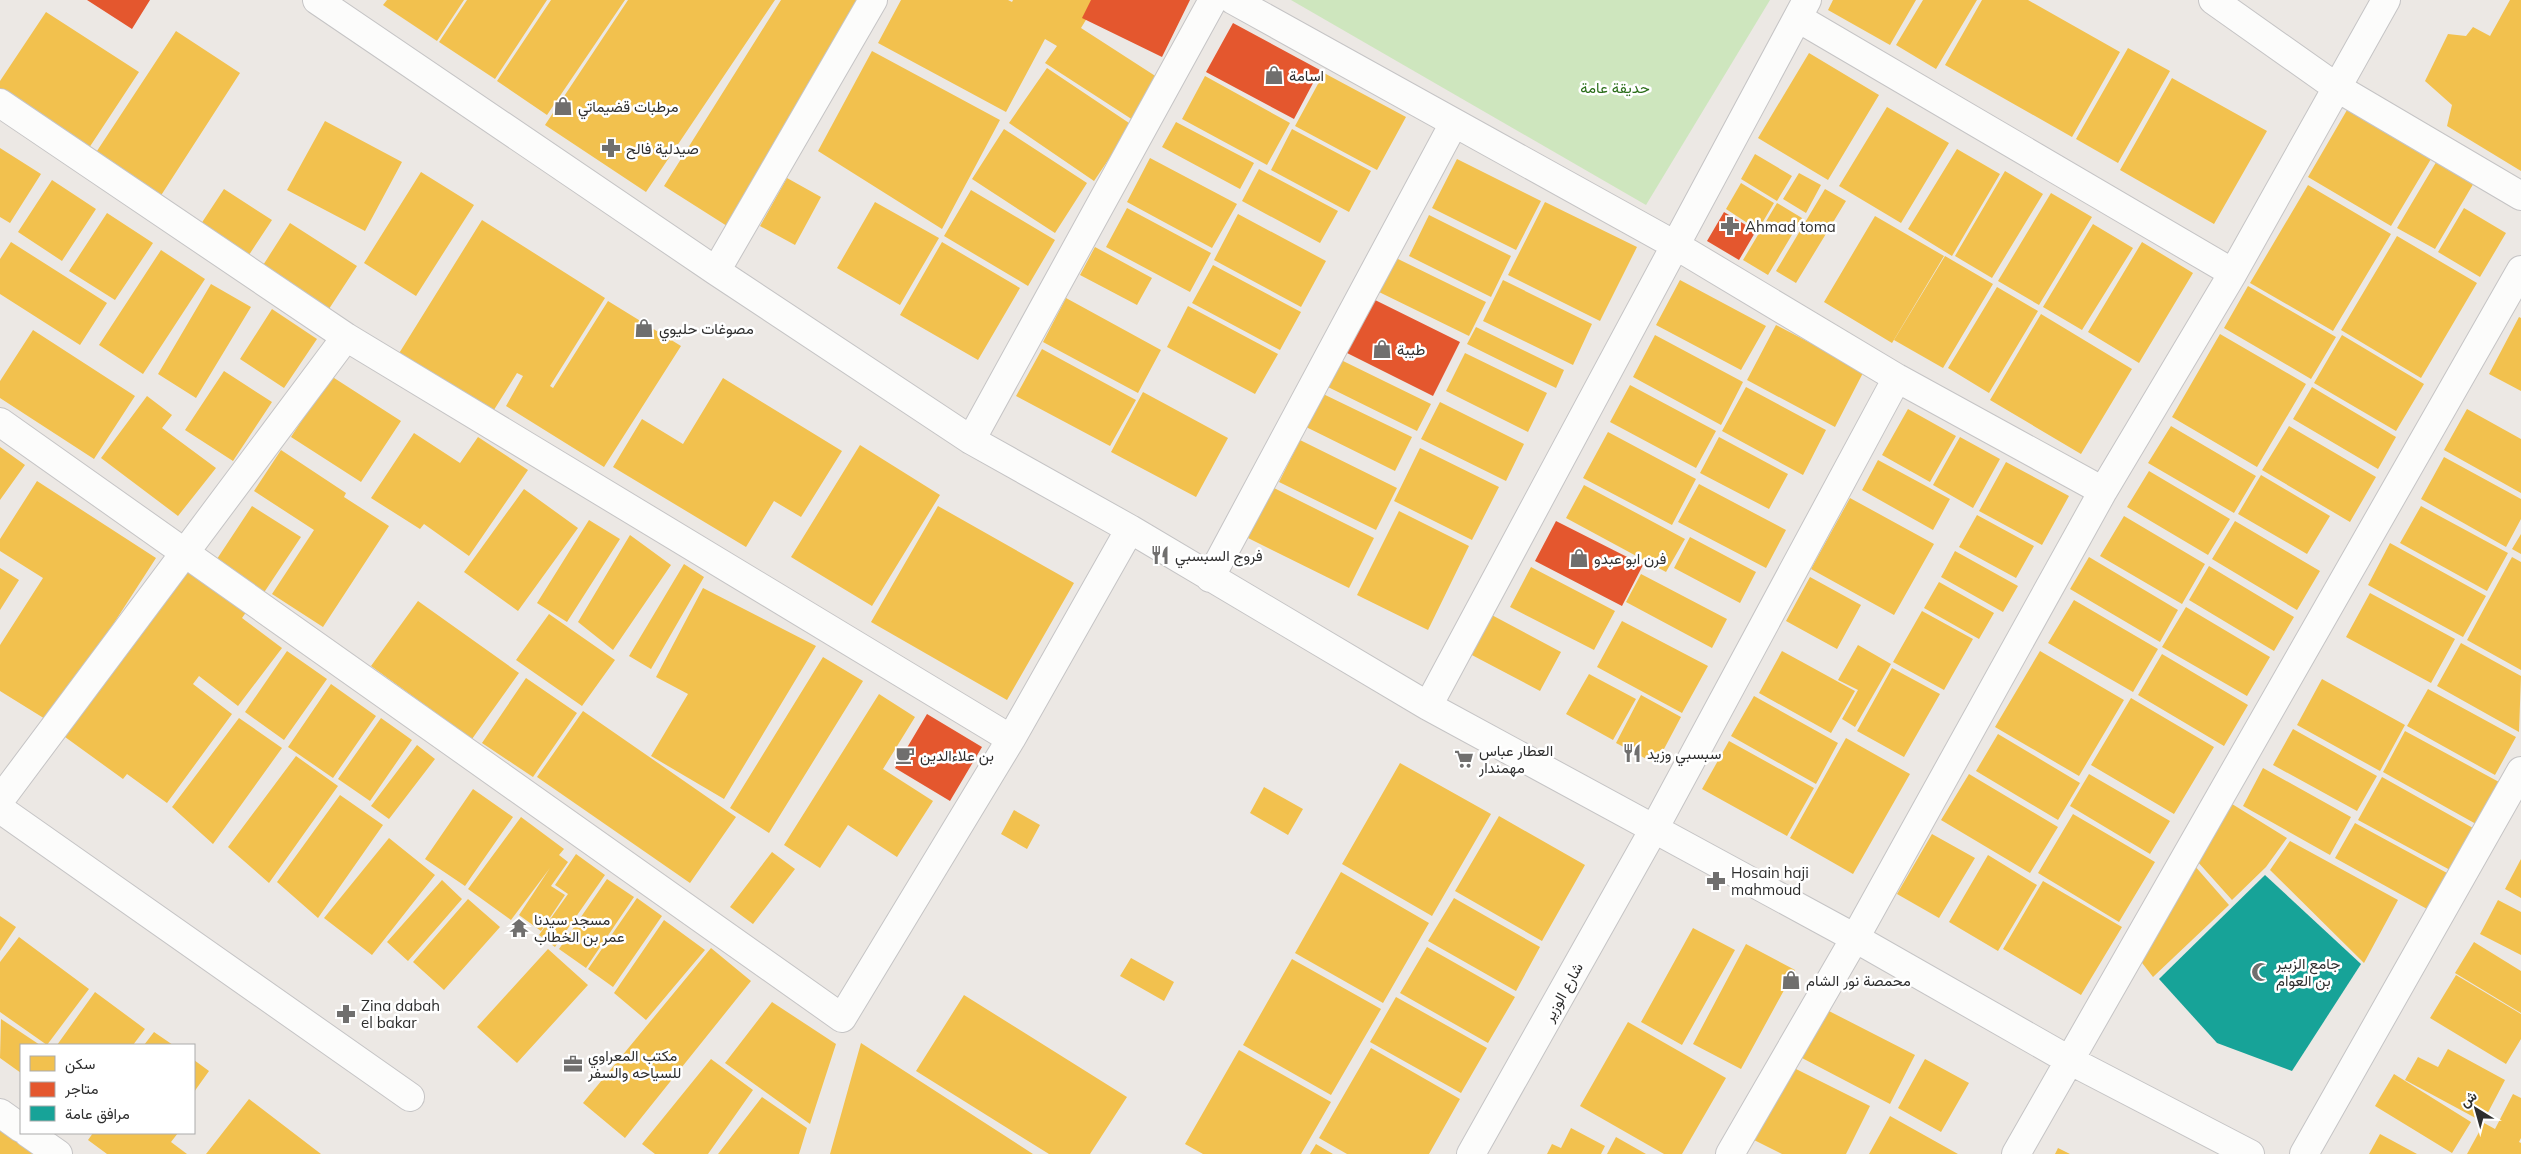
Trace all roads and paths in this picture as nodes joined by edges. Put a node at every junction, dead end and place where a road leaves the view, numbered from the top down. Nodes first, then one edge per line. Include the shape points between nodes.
1 (317, 0) edge
2 (873, 0) edge
3 (1213, 0) edge
4 (1233, 0) edge
5 (2212, 0) edge
6 (2386, 0) edge
7 (1802, 9) edge
8 (2336, 87) junction
9 (0, 103) edge
10 (1454, 123) junction
11 (2521, 196) edge
12 (1675, 245) junction
13 (2521, 270) edge
14 (716, 271) junction
15 (2233, 273) junction
16 (346, 337) junction
17 (1897, 378) junction
18 (0, 422) edge
19 (971, 440) junction
20 (2103, 491) junction
21 (1130, 529) junction
22 (185, 554) junction
23 (1210, 578) junction
24 (1428, 706) junction
25 (1011, 739) junction
26 (2521, 771) edge
27 (0, 800) edge
28 (0, 809) edge
29 (1654, 829) junction
30 (1855, 938) junction
31 (2069, 1060) junction
32 (410, 1097) dead end
33 (0, 1113) edge
34 (20, 1127) edge
35 (29, 1134) edge
36 (58, 1154) edge
37 (1471, 1154) edge
38 (1730, 1154) edge
39 (2016, 1154) edge
40 (2250, 1154) edge
41 (2304, 1154) edge

1 - 14 street
2 - 14 street
3 - 19 street
4 - 10 street
5 - 8 street
6 - 8 street
7 - 12 street
7 - 15 street
8 - 11 street
8 - 15 street
9 - 16 street
10 - 12 street
10 - 23 street
12 - 17 street
12 - 24 street
13 - 31 street
14 - 19 street
15 - 20 street
16 - 22 street
16 - 25 street
17 - 20 street
17 - 29 street, شارع الوزير
18 - 22 street
19 - 21 street
20 - 30 street
21 - 23 street
21 - 25 street
22 - 25 street via 842,1018
22 - 27 street
23 - 24 street
24 - 29 street
26 - 41 street
28 - 32 street
29 - 30 street
29 - 37 street, شارع الوزير
30 - 31 street
30 - 38 street
31 - 39 street
31 - 40 street
33 - 34 street
35 - 36 street

